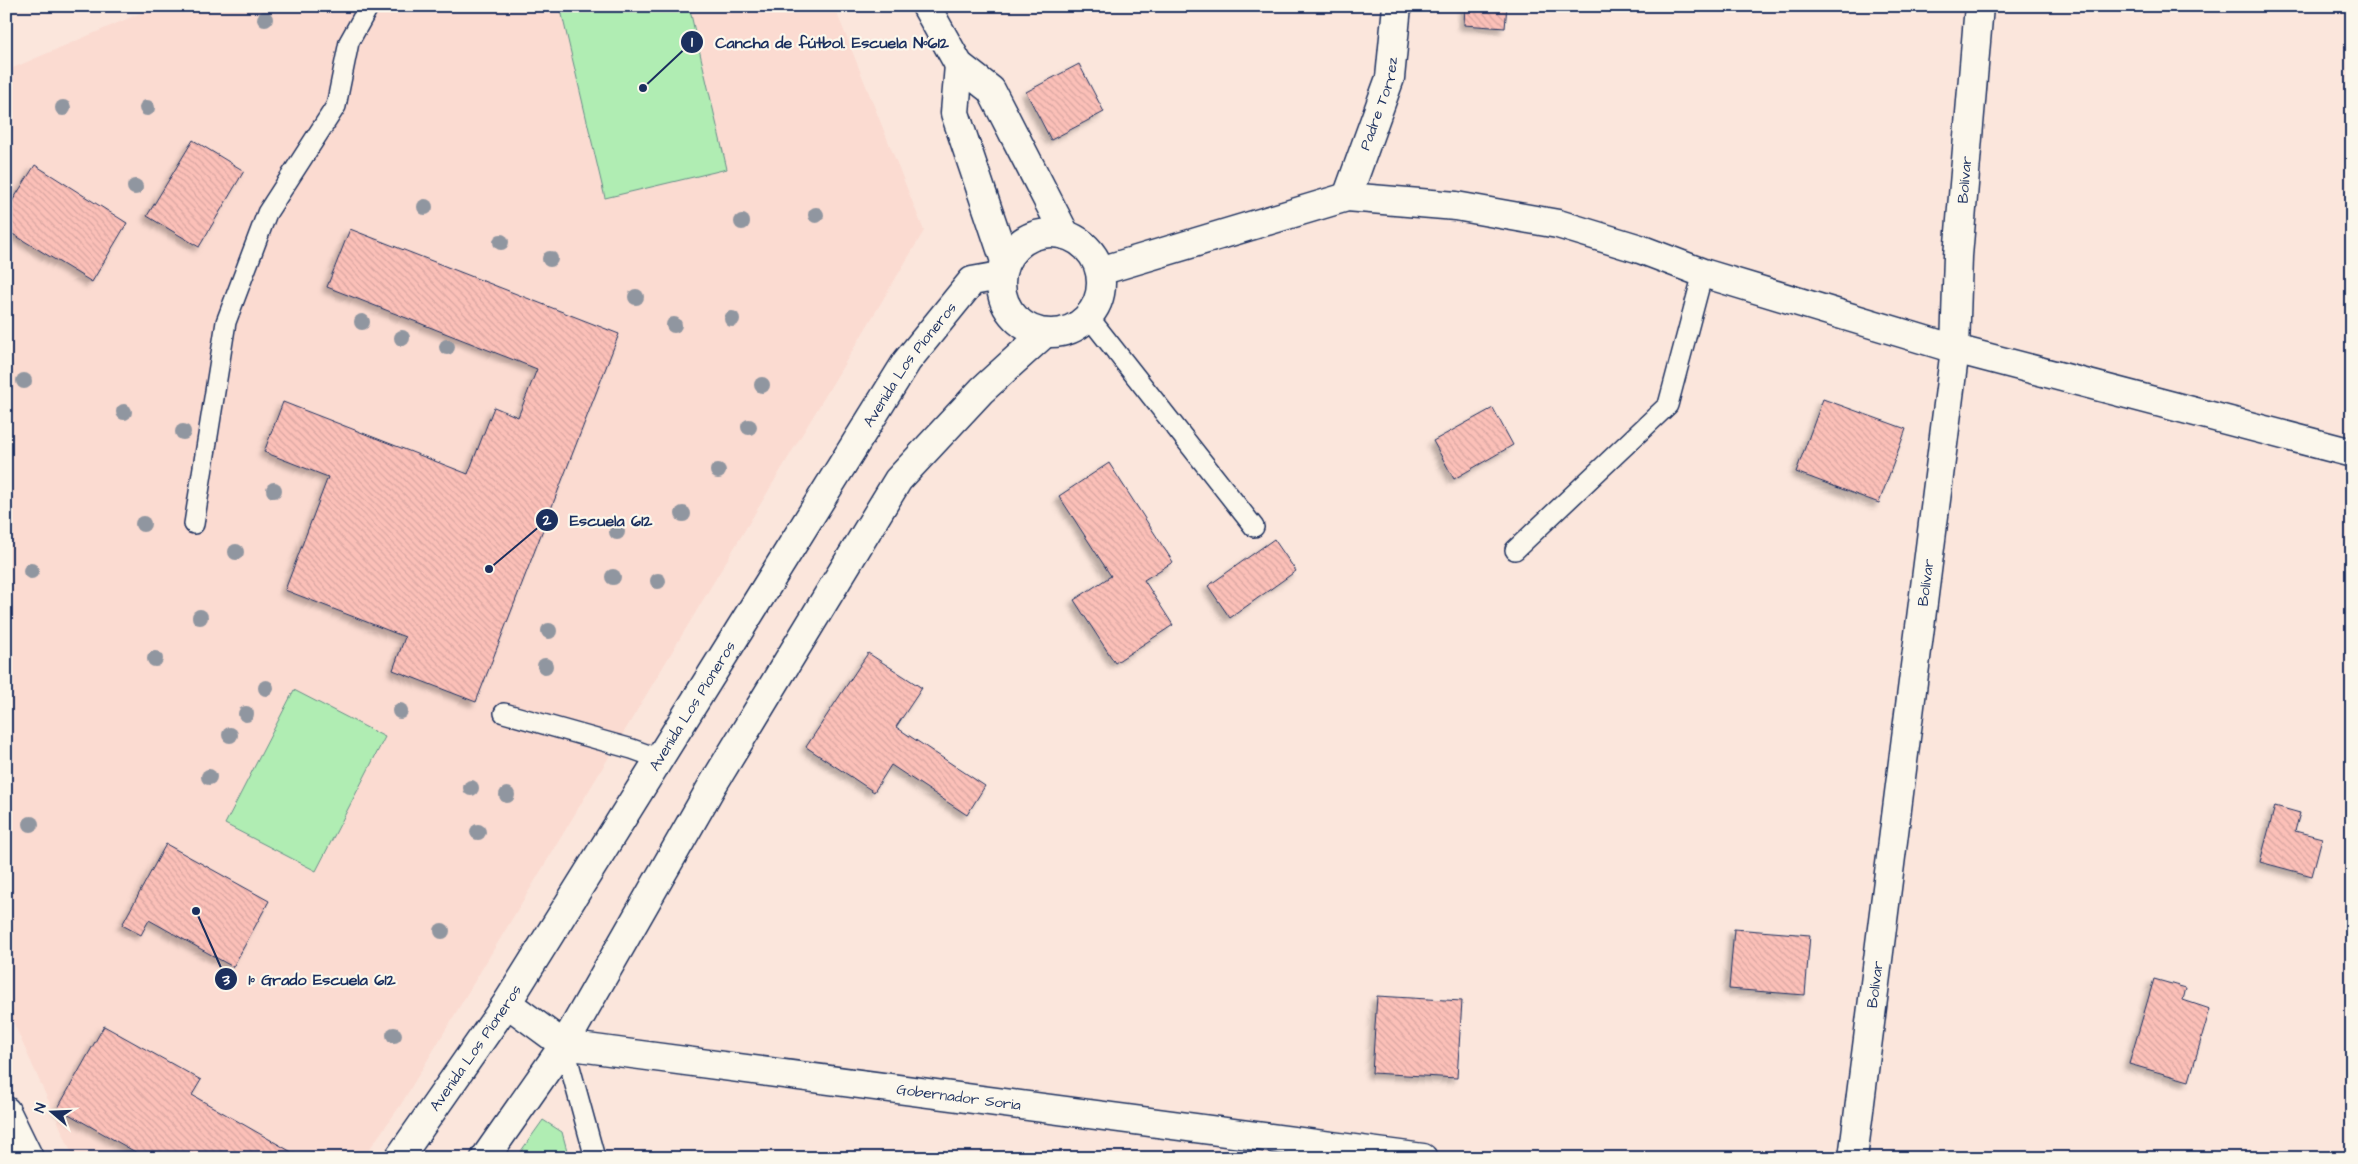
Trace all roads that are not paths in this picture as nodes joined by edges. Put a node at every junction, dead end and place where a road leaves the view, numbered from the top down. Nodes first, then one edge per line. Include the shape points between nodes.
1 (369, 6) edge
2 (926, 6) edge
3 (1397, 6) edge
4 (1979, 6) edge
5 (958, 65) junction
6 (1347, 197) junction
7 (1065, 234) junction
8 (1003, 269) junction
9 (1100, 271) junction
10 (1703, 273) junction
11 (1088, 316) junction
12 (1045, 333) junction
13 (1954, 348) junction
14 (2352, 453) edge
15 (194, 524) dead end
16 (1254, 527) dead end
17 (1515, 550) dead end
18 (504, 713) dead end
19 (660, 759) junction
20 (507, 1003) junction
21 (564, 1045) junction
22 (6, 1111) edge
23 (29, 1158) edge
24 (399, 1158) edge
25 (486, 1158) edge
26 (595, 1158) edge
27 (1423, 1158) edge
28 (1853, 1158) edge

1 - 15 lane via 349,42 336,106 267,213 226,322
2 - 5 street
3 - 6 street, Padre Torrez via 1390,78
4 - 13 street, Bolívar via 1958,256
5 - 7 street via 991,90
5 - 8 street via 955,113
6 - 9 street
6 - 10 street via 1456,206 1558,224 1640,249
7 - 8 street via 1037,234 1018,245
7 - 9 street via 1087,248
8 - 12 street via 1004,300 1016,320
8 - 19 street, Avenida Los Pioneros via 972,280 907,361
9 - 11 street via 1099,295
10 - 13 street
10 - 17 lane via 1668,405
11 - 12 street via 1061,332
11 - 16 lane
12 - 21 street via 982,390 898,480 712,786
13 - 14 street
13 - 28 street, Bolívar
18 - 19 lane
19 - 20 street, Avenida Los Pioneros
20 - 21 street, Gobernador Soria
20 - 24 street, Avenida Los Pioneros
21 - 25 street
21 - 26 lane
21 - 27 street, Gobernador Soria
22 - 23 street

